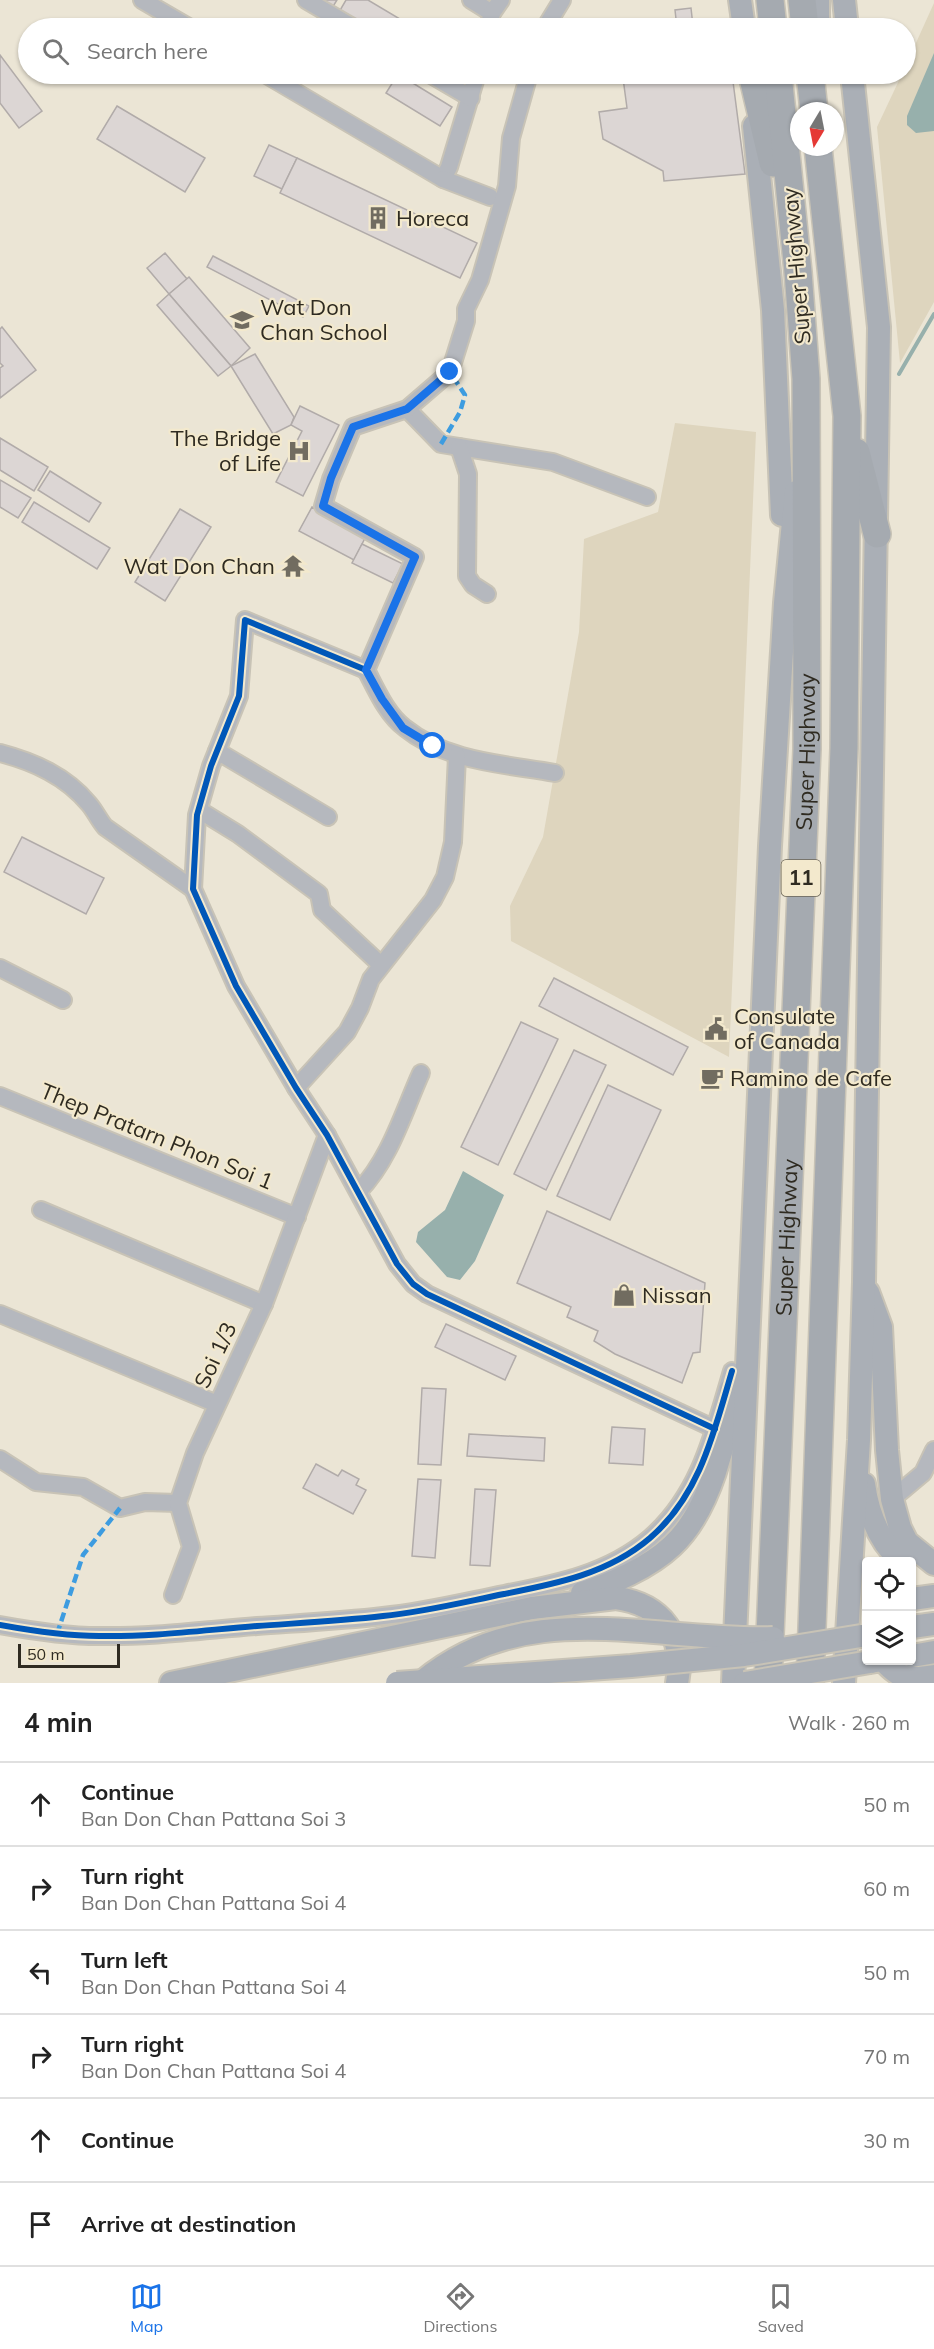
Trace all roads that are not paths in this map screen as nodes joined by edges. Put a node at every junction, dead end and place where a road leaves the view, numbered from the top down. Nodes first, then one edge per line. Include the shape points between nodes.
1 (142, 0) edge
2 (306, 0) edge
3 (471, 0) edge
4 (562, 0) edge
5 (740, 0) edge
6 (770, 0) edge
7 (802, 0) edge
8 (818, 0) edge
9 (844, 0) edge
10 (494, 14) edge
11 (173, 18) edge
12 (337, 18) edge
13 (551, 18) edge
14 (743, 18) edge
15 (772, 18) edge
16 (804, 18) edge
17 (818, 18) edge
18 (846, 18) edge
19 (282, 84) edge
20 (447, 84) edge
21 (474, 84) edge
22 (526, 84) edge
23 (751, 84) edge
24 (752, 84) edge
25 (779, 84) edge
26 (812, 84) edge
27 (817, 84) edge
28 (853, 84) edge
29 (471, 98) junction
30 (815, 102) edge
31 (816, 102) edge
32 (819, 156) edge
33 (443, 179) junction
34 (490, 197) dead end
35 (798, 272) junction
36 (805, 399) junction
37 (407, 409) junction
38 (847, 416) junction
39 (459, 447) junction
40 (647, 497) dead end
41 (878, 534) junction
42 (486, 594) dead end
43 (785, 603) junction
44 (366, 670) junction
45 (217, 751) junction
46 (0, 753) edge
47 (457, 756) junction
48 (555, 773) dead end
49 (199, 810) junction
50 (328, 817) dead end
51 (193, 889) junction
52 (381, 965) junction
53 (0, 968) edge
54 (63, 1000) dead end
55 (421, 1073) dead end
56 (296, 1088) junction
57 (0, 1096) edge
58 (327, 1135) junction
59 (359, 1191) junction
60 (40, 1210) dead end
61 (297, 1216) junction
62 (864, 1282) junction
63 (264, 1304) junction
64 (750, 1308) junction
65 (0, 1314) edge
66 (732, 1371) junction
67 (217, 1404) junction
68 (715, 1430) junction
69 (859, 1440) junction
70 (934, 1450) edge
71 (0, 1459) edge
72 (892, 1499) junction
73 (178, 1503) junction
74 (896, 1557) edge
75 (934, 1564) edge
76 (916, 1570) edge
77 (934, 1578) edge
78 (173, 1595) dead end
79 (934, 1596) edge
80 (916, 1598) edge
81 (532, 1608) junction
82 (934, 1624) edge
83 (0, 1625) edge
84 (916, 1626) edge
85 (862, 1635) edge
86 (862, 1635) edge
87 (934, 1653) edge
88 (916, 1655) edge
89 (862, 1664) edge
90 (883, 1665) edge
91 (934, 1676) edge
92 (171, 1683) edge
93 (397, 1683) edge
94 (421, 1683) edge
95 (677, 1683) edge
96 (733, 1683) edge
97 (745, 1683) edge
98 (768, 1683) edge
99 (810, 1683) edge
100 (844, 1683) edge

1 - 11 street
2 - 12 street
3 - 10 street
4 - 13 street
5 - 14 main road
6 - 15 highway
7 - 16 highway
8 - 17 main road
9 - 18 main road
19 - 33 street
20 - 29 street
21 - 29 street
22 - 37 street via 511,138 507,186 480,280 466,309 450,372
23 - 43 main road via 773,310
24 - 35 highway
25 - 35 highway, Super Highway / 11
26 - 30 highway
27 - 31 main road
28 - 41 main road via 879,327
29 - 33 street
32 - 38 highway, Super Highway / 11
33 - 34 street
35 - 36 highway, Super Highway / 11
36 - 43 main road
36 - 98 highway, Super Highway / 11 via 807,749
37 - 39 street via 441,444
37 - 44 street via 353,427 323,506 415,557
38 - 41 highway
38 - 99 highway, Super Highway / 11 via 844,748
39 - 40 street via 553,462
39 - 42 street via 468,474 467,576
41 - 62 main road
43 - 64 main road
44 - 45 street via 245,620 239,696
44 - 47 street via 403,728
45 - 49 street
45 - 50 street
46 - 51 street via 61,778 90,805 105,827
47 - 48 street
47 - 52 street via 453,842 445,877 433,900
49 - 51 street
49 - 52 street via 319,894 322,910
51 - 56 street via 236,986
52 - 56 street via 347,1032
53 - 54 street
55 - 59 street via 388,1150
56 - 58 street
57 - 61 street, Thep Pratarn Phon Soi 1
58 - 59 street
58 - 61 street, Soi 1/3
59 - 68 street via 404,1274 426,1294
60 - 63 street
61 - 63 street, Soi 1/3
62 - 69 main road
62 - 72 main road via 881,1327
63 - 67 street, Soi 1/3
64 - 66 main road
64 - 96 main road
65 - 67 street
66 - 68 street
66 - 81 main road via 725,1436 708,1488 685,1531 671,1547 602,1587
67 - 73 street, Soi 1/3
68 - 83 street via 699,1473 669,1520 624,1557 562,1582 383,1616 157,1634 57,1634
69 - 74 main road via 875,1525
69 - 100 main road
70 - 72 street via 923,1473
71 - 73 street via 36,1482 83,1487 120,1508 145,1502
72 - 75 main road via 907,1542
73 - 78 street via 192,1547
76 - 77 main road
79 - 80 main road
81 - 92 main road
81 - 95 main road via 616,1598 652,1610 668,1625 678,1647
82 - 84 main road
85 - 93 main road, bridge via 744,1655
86 - 94 main road, bridge via 758,1639 597,1629 536,1631 461,1654
87 - 88 main road
89 - 97 main road, bridge
90 - 91 main road via 912,1679

